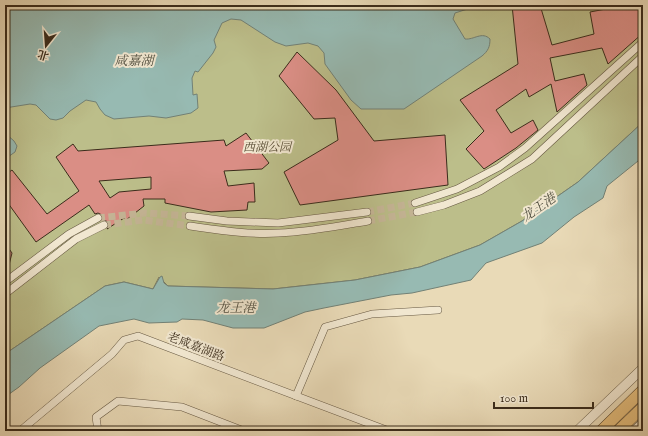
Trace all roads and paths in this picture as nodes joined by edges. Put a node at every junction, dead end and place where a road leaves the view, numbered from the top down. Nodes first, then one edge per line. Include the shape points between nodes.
1 (643, 42) edge
2 (643, 56) edge
3 (415, 203) tunnel mouth
4 (367, 212) tunnel mouth
5 (417, 212) tunnel mouth
6 (189, 216) tunnel mouth
7 (98, 218) tunnel mouth
8 (368, 221) tunnel mouth
9 (104, 226) tunnel mouth
10 (190, 226) tunnel mouth
11 (5, 282) edge
12 (5, 294) edge
13 (438, 310) dead end
14 (643, 368) edge
15 (643, 390) edge
16 (296, 396) junction
17 (643, 407) edge
18 (643, 422) edge
19 (20, 431) edge
20 (98, 431) edge
21 (244, 431) edge
22 (389, 431) edge
23 (577, 431) edge
24 (601, 431) edge
25 (618, 431) edge
26 (634, 431) edge

1 - 3 street via 525,148 499,168 457,189
2 - 5 street via 532,159 480,191
4 - 6 street via 278,223 227,221
7 - 11 street via 69,234
8 - 10 street via 278,233
9 - 12 street via 76,239
13 - 16 street via 372,314 325,327
14 - 23 street
15 - 24 main road
16 - 19 street, 老咸嘉湖路 via 138,336 124,340 112,354
16 - 22 street, 老咸嘉湖路
17 - 25 main road
18 - 26 street
20 - 21 street via 96,417 118,401 182,407

